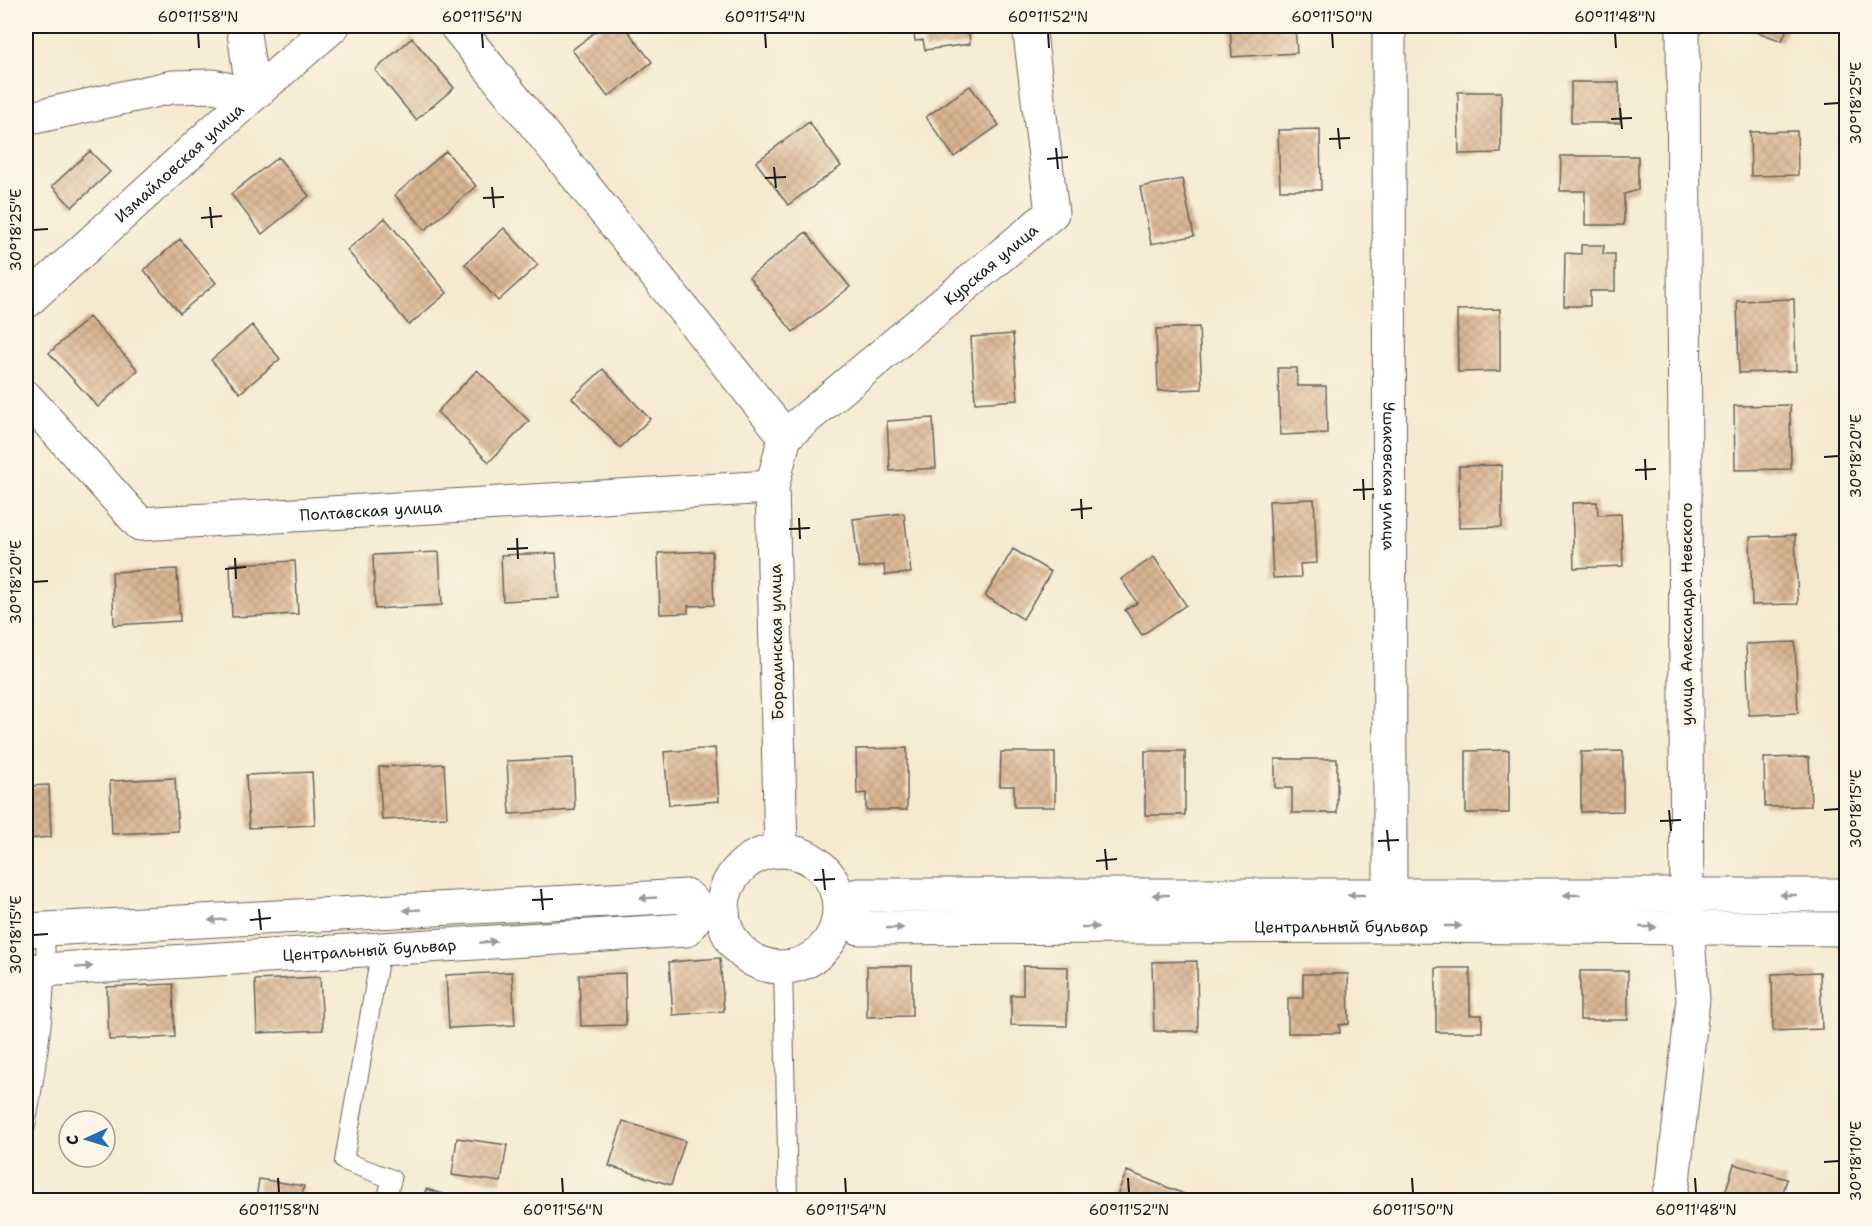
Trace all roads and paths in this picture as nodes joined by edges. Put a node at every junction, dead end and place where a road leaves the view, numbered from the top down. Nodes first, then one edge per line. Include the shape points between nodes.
1 (243, 26) edge
2 (333, 26) edge
3 (456, 26) edge
4 (1029, 26) edge
5 (1389, 26) edge
6 (1683, 26) edge
7 (253, 95) junction
8 (26, 119) edge
9 (26, 302) edge
10 (26, 397) edge
11 (785, 436) junction
12 (772, 487) junction
13 (782, 850) junction
14 (1687, 895) junction
15 (1846, 895) edge
16 (845, 908) junction
17 (712, 910) junction
18 (1389, 910) junction
19 (1687, 927) junction
20 (1846, 929) edge
21 (35, 930) edge
22 (381, 949) junction
23 (783, 967) junction
24 (36, 970) edge
25 (26, 1126) edge
26 (386, 1200) edge
27 (788, 1200) edge
28 (1668, 1200) edge

1 - 7 street
2 - 7 street, Измайловская улица
3 - 11 street
4 - 11 street, Курская улица via 1052,213
5 - 18 street, Ушаковская улица
6 - 14 street, улица Александра Невского
7 - 8 street via 213,86 172,87
7 - 9 street, Измайловская улица
10 - 12 street, Полтавская улица via 140,524
11 - 12 street, Бородинская улица
12 - 13 street, Бородинская улица
13 - 16 street, Центральный бульвар via 804,854 822,867
13 - 17 street, Центральный бульвар via 758,854 739,867
15 -> 14 street, Центральный бульвар
14 -> 18 street, Центральный бульвар
14 - 19 street, улица Александра Невского
16 - 18 street, Центральный бульвар via 859,928
16 - 23 street via 835,933 819,954 795,966
17 -> 21 street via 687,896
22 -> 17 street, Центральный бульвар via 686,930
17 - 23 street via 745,956 769,967
18 -> 19 street, Центральный бульвар
19 - 20 street, Центральный бульвар
19 - 28 street, улица Александра Невского via 1693,999
21 - 24 lane
24 -> 22 street, Центральный бульвар
22 - 26 lane via 344,1161 392,1179
23 - 27 lane
24 - 25 lane via 39,1056

